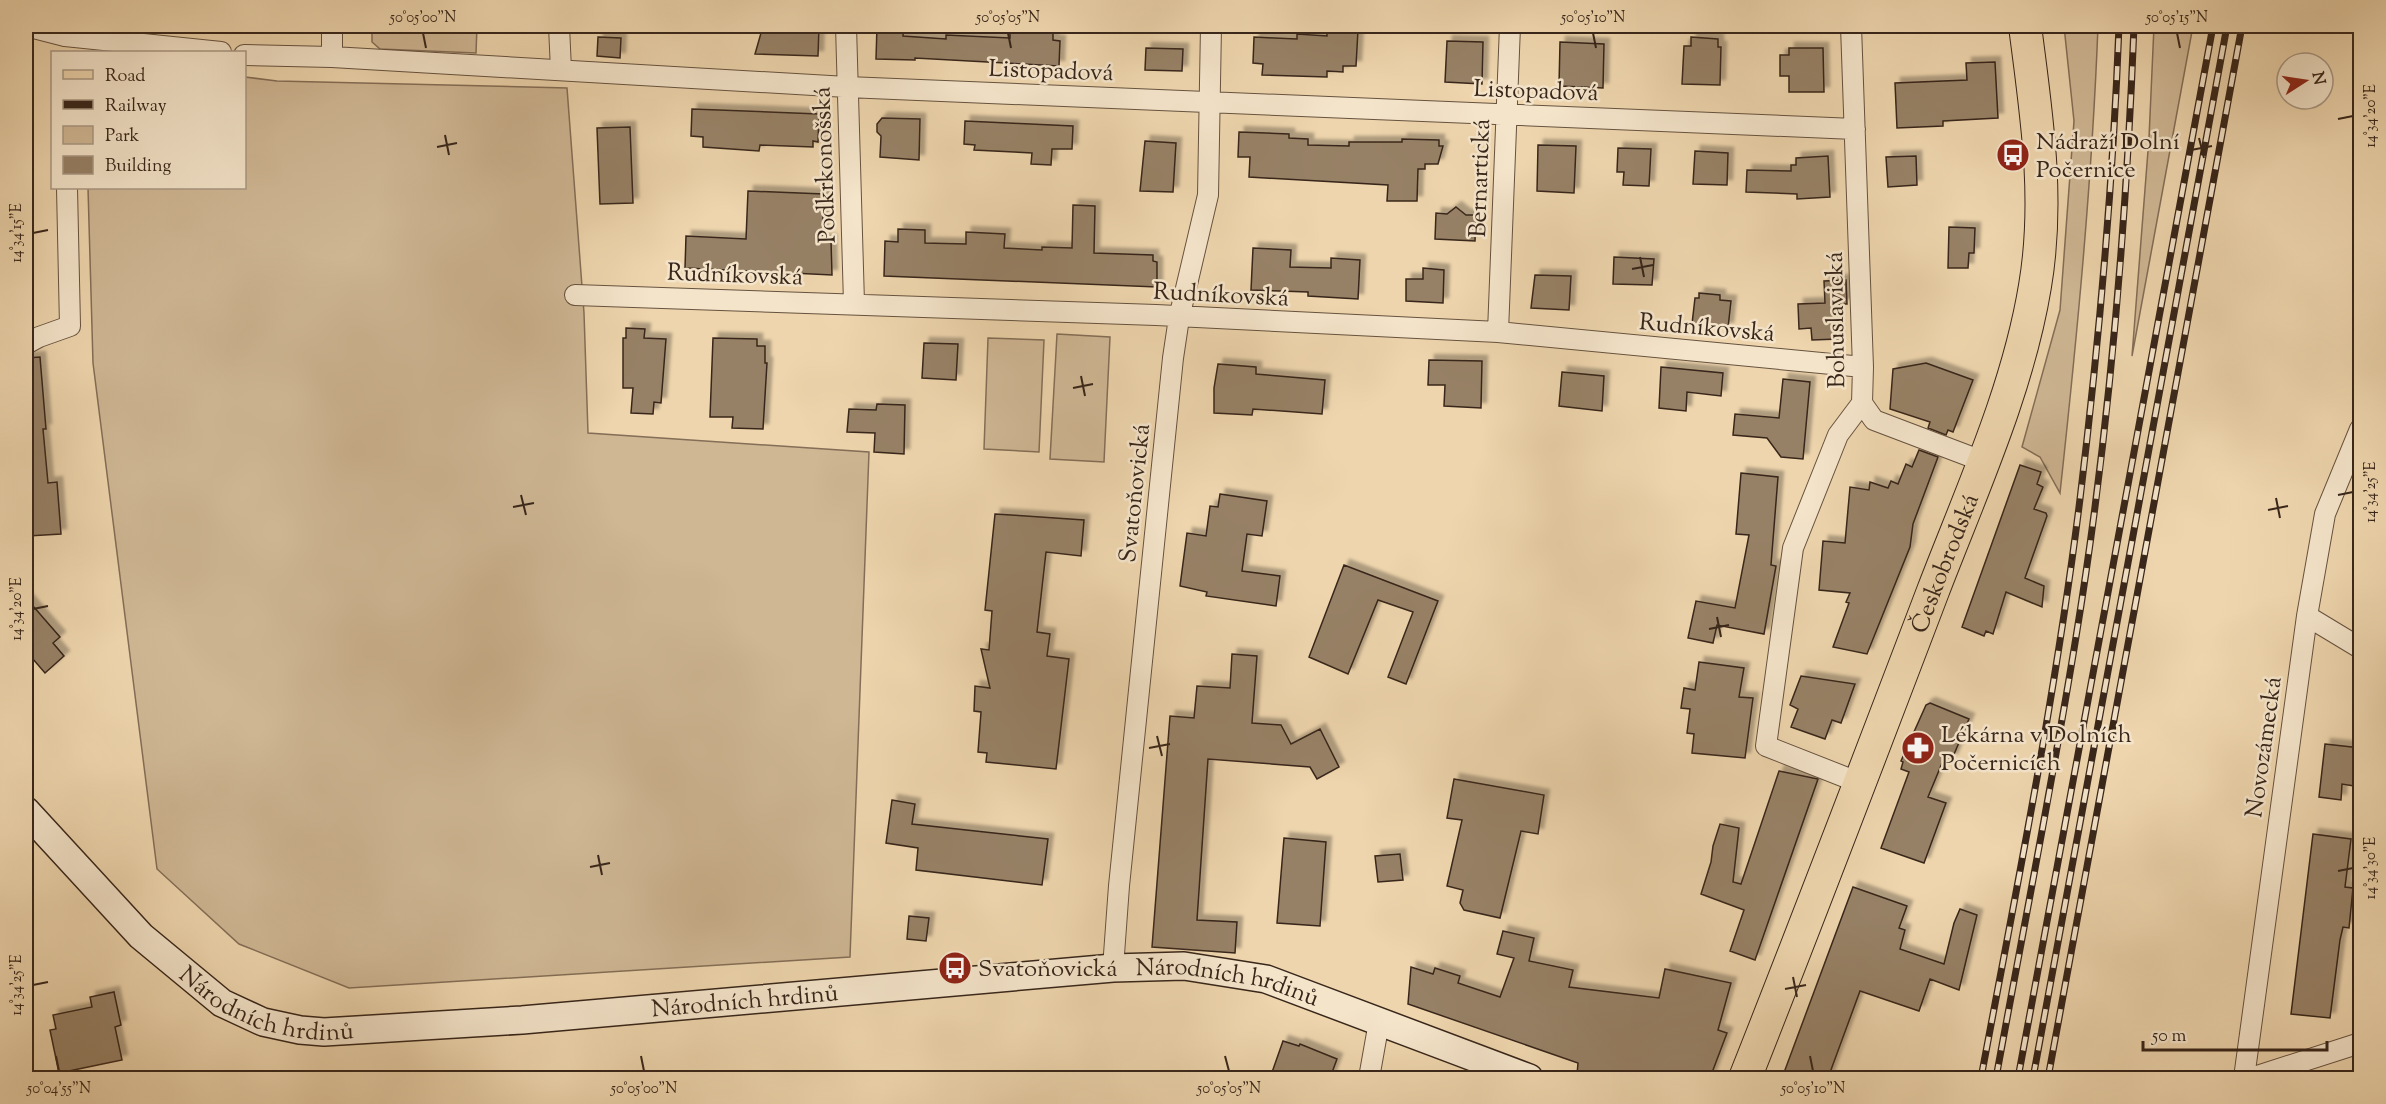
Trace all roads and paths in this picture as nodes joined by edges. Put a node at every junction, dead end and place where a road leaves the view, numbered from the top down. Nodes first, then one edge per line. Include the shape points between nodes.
1 (26, 26) edge
2 (332, 26) edge
3 (559, 26) edge
4 (846, 26) edge
5 (1211, 26) edge
6 (1510, 26) edge
7 (1851, 26) edge
8 (2025, 26) edge
9 (65, 38) edge
10 (210, 51) edge
11 (246, 55) edge
12 (332, 57) junction
13 (561, 70) junction
14 (847, 87) junction
15 (1209, 102) junction
16 (1507, 114) junction
17 (1855, 129) junction
18 (67, 189) edge
19 (575, 295) dead end
20 (854, 303) junction
21 (1179, 318) junction
22 (1498, 332) junction
23 (26, 344) edge
24 (1863, 367) junction
25 (1862, 403) junction
26 (2361, 429) edge
27 (1982, 461) junction
28 (2307, 616) junction
29 (2361, 648) edge
30 (1860, 783) junction
31 (26, 811) edge
32 (1113, 968) junction
33 (1379, 1023) junction
34 (2361, 1043) edge
35 (1369, 1078) edge
36 (1529, 1078) edge
37 (1745, 1078) edge
38 (2244, 1078) edge
39 (2251, 1078) edge

1 - 9 street
2 - 12 street
3 - 13 street
4 - 14 street, Podkrkonošská
5 - 15 street, Svatoňovická
6 - 16 street, Bernartická
7 - 17 street, Bohuslavická
8 - 27 main road, Českobrodská via 2043,204 2035,285 2018,363
9 - 10 street
11 - 12 street, Listopadová
12 - 13 street, Listopadová
13 - 14 street, Listopadová
14 - 15 street, Listopadová
14 - 20 street, Podkrkonošská
15 - 16 street, Listopadová
15 - 21 street, Svatoňovická via 1208,195
16 - 17 street, Listopadová
16 - 22 street, Bernartická
17 - 24 street, Bohuslavická
18 - 23 street via 70,326
19 - 20 street, Rudníkovská
20 - 21 street, Rudníkovská
21 - 22 street, Rudníkovská
21 - 32 street, Svatoňovická
22 - 24 street, Rudníkovská
24 - 25 street, Bohuslavická
25 - 27 street via 1874,420
25 - 30 street, Bohuslavická via 1838,435 1793,548 1766,746
26 - 28 street, Novozámecká via 2325,514
27 - 30 main road, Českobrodská
28 - 29 street
28 - 38 street, Novozámecká
30 - 37 main road, Českobrodská
31 - 32 street, Národních hrdinů via 141,936 222,1003 263,1022 300,1030 324,1032 522,1020
32 - 33 street, Národních hrdinů via 1184,966 1234,972 1266,979
33 - 35 street
33 - 36 street, Národních hrdinů
34 - 39 street

